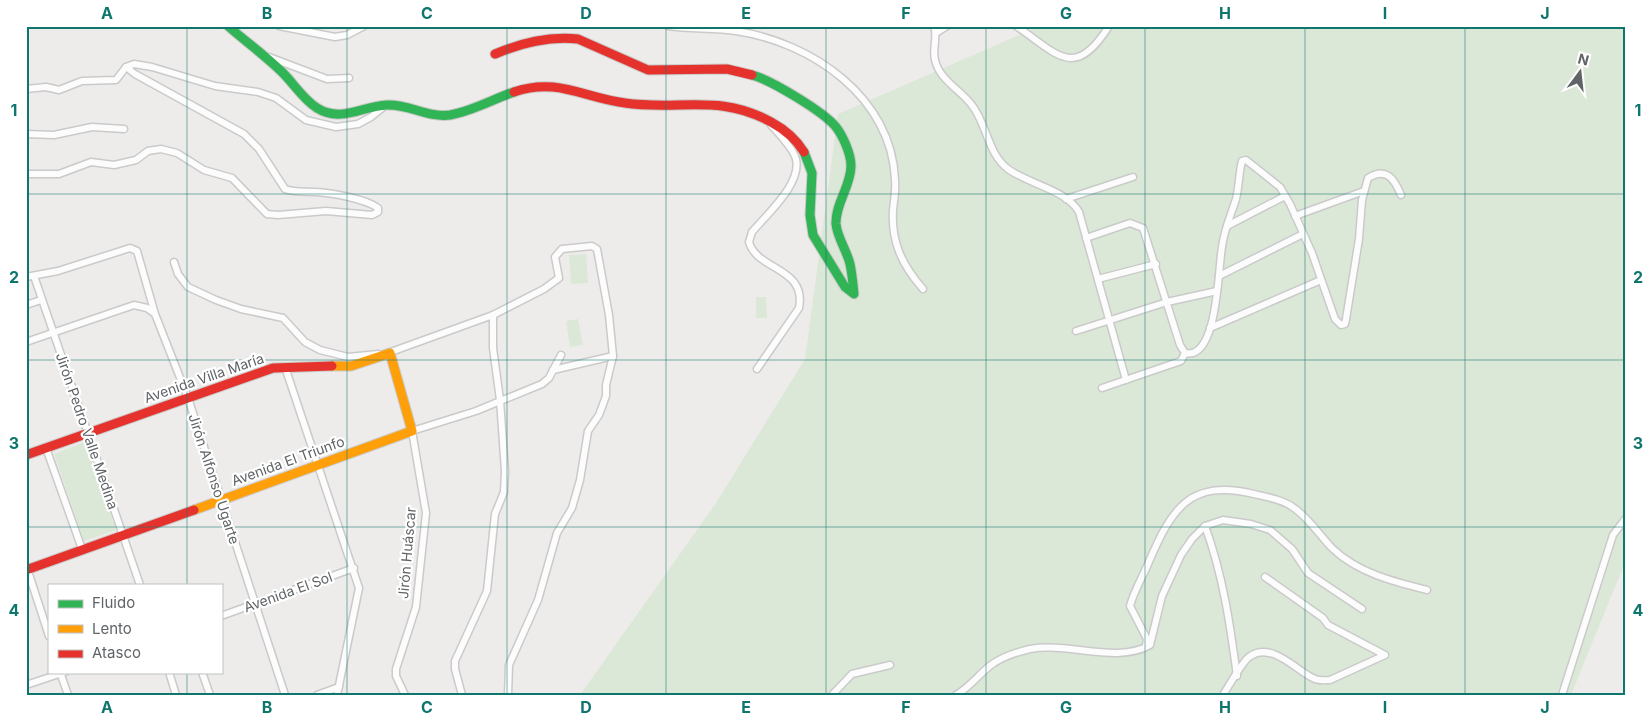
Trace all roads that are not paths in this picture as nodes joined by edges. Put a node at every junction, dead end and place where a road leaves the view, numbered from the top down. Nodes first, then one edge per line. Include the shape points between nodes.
1 (228, 26) edge
2 (279, 26) edge
3 (364, 26) edge
4 (668, 26) edge
5 (947, 26) edge
6 (1016, 26) edge
7 (1109, 26) edge
8 (935, 29) edge
9 (495, 54) dead end
10 (263, 55) junction
11 (126, 66) junction
12 (349, 78) dead end
13 (26, 89) edge
14 (386, 105) junction
15 (769, 122) junction
16 (124, 129) dead end
17 (26, 134) edge
18 (26, 174) edge
19 (1133, 177) dead end
20 (1364, 191) junction
21 (1400, 195) dead end
22 (1285, 196) junction
23 (1066, 199) junction
24 (1295, 216) junction
25 (1228, 226) junction
26 (1303, 234) junction
27 (1086, 238) junction
28 (174, 262) dead end
29 (1156, 264) junction
30 (34, 276) junction
31 (1219, 276) junction
32 (26, 277) edge
33 (1098, 280) junction
34 (1320, 280) junction
35 (923, 289) dead end
36 (1217, 291) junction
37 (41, 300) junction
38 (1167, 302) junction
39 (26, 305) edge
40 (155, 314) junction
41 (493, 315) junction
42 (1111, 319) junction
43 (1210, 328) junction
44 (1076, 330) dead end
45 (53, 332) junction
46 (26, 342) edge
47 (390, 353) junction
48 (1185, 353) junction
49 (561, 355) dead end
50 (614, 356) junction
51 (285, 367) junction
52 (756, 369) dead end
53 (553, 370) junction
54 (1126, 380) junction
55 (1102, 388) dead end
56 (188, 398) junction
57 (500, 400) junction
58 (412, 431) junction
59 (88, 433) junction
60 (46, 448) junction
61 (26, 455) edge
62 (318, 465) junction
63 (222, 499) junction
64 (1626, 518) edge
65 (1205, 526) junction
66 (123, 534) junction
67 (82, 549) junction
68 (354, 568) junction
69 (27, 569) edge
70 (1265, 577) dead end
71 (140, 584) edge
72 (1427, 590) dead end
73 (256, 603) junction
74 (1362, 609) dead end
75 (222, 616) edge
76 (48, 633) edge
77 (1146, 647) junction
78 (890, 665) dead end
79 (59, 674) edge
80 (62, 674) edge
81 (170, 674) edge
82 (203, 674) edge
83 (1237, 676) junction
84 (26, 685) edge
85 (339, 687) junction
86 (68, 695) edge
87 (176, 695) edge
88 (210, 695) edge
89 (285, 695) edge
90 (317, 695) edge
91 (337, 695) edge
92 (405, 695) edge
93 (462, 695) edge
94 (508, 695) edge
95 (832, 695) edge
96 (956, 695) edge
97 (1223, 695) edge
98 (1562, 695) edge

1 - 10 street
2 - 3 street via 336,37
4 - 35 street via 736,31 768,38 833,69 852,86 884,132 892,153 895,180 893,234 908,272
5 - 8 street
6 - 7 street via 1058,55 1072,59 1087,53
8 - 23 street via 934,60 980,116 995,155 1019,177 1030,179
9 - 15 street via 528,41 578,39 648,70 727,69 756,76 824,116 836,127 851,164 836,225 850,264 854,294 842,283 837,270 819,249 810,228 812,172 808,157 800,144
10 - 12 street via 327,79
10 - 14 street via 324,112 344,115
11 - 13 street via 116,80 82,81 59,90
11 - 14 street via 152,66 215,86 258,92 276,98 306,120 336,127 365,120
11 - 18 street via 244,134 286,189 344,197 372,204 378,212 372,215 326,211 267,214 232,178 204,170 177,153 162,149 148,151 136,160 120,164 90,162 59,174
14 - 15 street via 438,115 461,113 502,95 533,86 557,85 646,106 716,103 740,108
15 - 52 street via 796,157 797,168 794,180 752,232 749,242 756,254 795,283 801,302
16 - 17 street via 92,127 54,135
19 - 23 street
20 - 21 street via 1368,178 1375,173 1384,173 1395,180
20 - 24 street
20 - 34 street via 1360,239 1345,324 1341,325 1335,319
22 - 24 street
22 - 25 street
22 - 25 street via 1280,186 1256,166 1242,161
23 - 27 street via 1075,204
24 - 26 street
25 - 31 street
26 - 31 street
26 - 34 street
27 - 29 street via 1138,224 1143,228
27 - 33 street
28 - 47 street via 182,282 198,293 241,309 283,318 305,342 320,350 348,357
29 - 33 street
29 - 38 street
30 - 32 street
30 - 37 street, Jirón Pedro Valle Medina
30 - 40 street, Jirón Alfonso Ugarte via 130,248 137,251
31 - 36 street
33 - 42 street
34 - 43 street
36 - 38 street
36 - 43 street
37 - 39 street
37 - 45 street, Jirón Pedro Valle Medina
38 - 42 street
38 - 48 street
40 - 45 street via 147,308 134,306
40 - 56 street, Jirón Alfonso Ugarte
41 - 47 street, Avenida Villa María
41 - 50 street, Avenida Villa María via 559,278 555,257 560,250 596,247
41 - 57 street via 492,348
42 - 44 street
42 - 54 street
43 - 48 street via 1198,352
45 - 46 street
45 - 59 street, Jirón Pedro Valle Medina
47 - 51 street, Avenida Villa María via 351,366
47 - 58 street, Jirón Huáscar
48 - 54 street via 1181,361
49 - 53 street, Avenida El Triunfo
50 - 53 street
50 - 94 street via 606,396 586,435 580,480 572,508 557,533 538,600 509,665
51 - 56 street, Avenida Villa María via 273,368
51 - 62 street
53 - 57 street, Avenida El Triunfo via 542,384
54 - 55 street
56 - 59 street, Avenida Villa María
56 - 63 street, Jirón Alfonso Ugarte
57 - 58 street, Avenida El Triunfo
57 - 93 street via 504,492 495,514 486,591 455,661
58 - 62 street, Avenida El Triunfo
58 - 92 street, Jirón Huáscar via 426,513 416,607 396,670
59 - 60 street, Avenida Villa María
59 - 66 street, Jirón Pedro Valle Medina
60 - 61 street, Avenida Villa María
60 - 67 street
62 - 63 street, Avenida El Triunfo
62 - 68 street
63 - 66 street, Avenida El Triunfo
63 - 73 street, Jirón Alfonso Ugarte
64 - 98 street via 1613,535
65 - 74 street via 1223,520 1270,530 1292,549 1308,573
65 - 77 street via 1181,554 1162,596 1154,636
65 - 83 street via 1227,604
66 - 67 street, Avenida El Triunfo
66 - 71 street, Jirón Pedro Valle Medina
67 - 69 street, Avenida El Triunfo
68 - 73 street, Avenida El Sol
68 - 85 street via 359,588
69 - 76 street
70 - 83 street via 1323,618 1328,625 1385,654 1330,680 1322,680 1311,677 1280,657 1259,653 1250,656
72 - 77 street via 1363,570 1336,551 1293,507 1245,492 1205,492 1173,514 1136,590 1130,606 1148,639
73 - 75 street, Avenida El Sol
73 - 89 street, Jirón Alfonso Ugarte
77 - 96 street via 1120,654 1071,648 1030,649 992,664
78 - 95 street via 852,674
79 - 84 street
80 - 86 street
81 - 87 street
82 - 88 street
83 - 97 street
85 - 90 street
85 - 91 street

